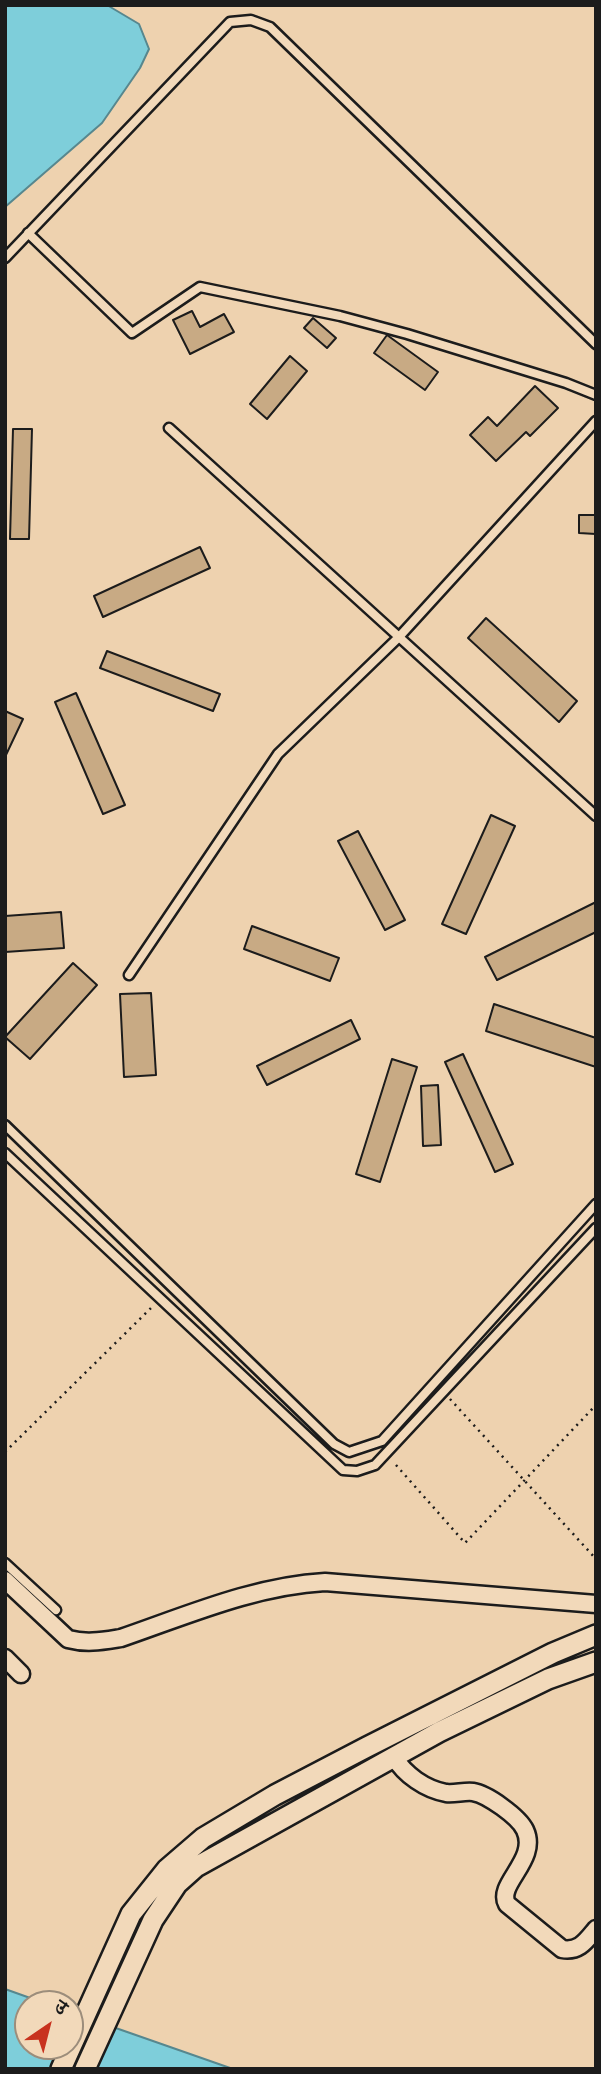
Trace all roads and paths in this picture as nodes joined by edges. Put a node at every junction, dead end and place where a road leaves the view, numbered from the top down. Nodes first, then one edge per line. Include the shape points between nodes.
1 (29, 233) junction
2 (5, 258) edge
3 (596, 344) edge
4 (596, 395) edge
5 (596, 421) edge
6 (169, 428) dead end
7 (399, 637) junction
8 (596, 816) edge
9 (130, 975) dead end
10 (5, 1125) edge
11 (5, 1153) edge
12 (596, 1205) edge
13 (596, 1228) edge
14 (160, 1300) junction
15 (443, 1392) junction
16 (596, 1405) edge
17 (5, 1452) edge
18 (396, 1465) dead end
19 (523, 1481) junction
20 (596, 1559) edge
21 (5, 1563) edge
22 (5, 1580) edge
23 (596, 1604) edge
24 (56, 1610) dead end
25 (596, 1635) edge
26 (5, 1658) edge
27 (596, 1662) edge
28 (21, 1674) dead end
29 (394, 1757) junction
30 (596, 1929) edge
31 (61, 2069) edge
32 (85, 2069) edge

1 - 2 lane
1 - 3 lane via 230,22 251,20 270,27
1 - 4 lane via 132,333 200,287 407,334
5 - 7 lane
6 - 7 lane
7 - 8 lane
7 - 9 lane via 278,754
10 - 12 lane via 334,1444 349,1452 382,1441
11 - 14 lane
13 - 15 lane
14 - 15 lane via 343,1471 375,1465
14 - 17 path
15 - 19 path
16 - 19 path
18 - 19 path via 465,1543
19 - 20 path
21 - 24 lane
22 - 23 street via 68,1639 80,1642 121,1638 255,1592 304,1583
25 - 31 street via 367,1747 204,1838 167,1869 131,1914
26 - 28 street
27 - 29 street via 548,1679
29 - 30 street via 410,1777 446,1793 483,1795 526,1831 525,1858 504,1891 507,1903 562,1949 581,1947
29 - 32 street via 196,1867 177,1884 153,1920

